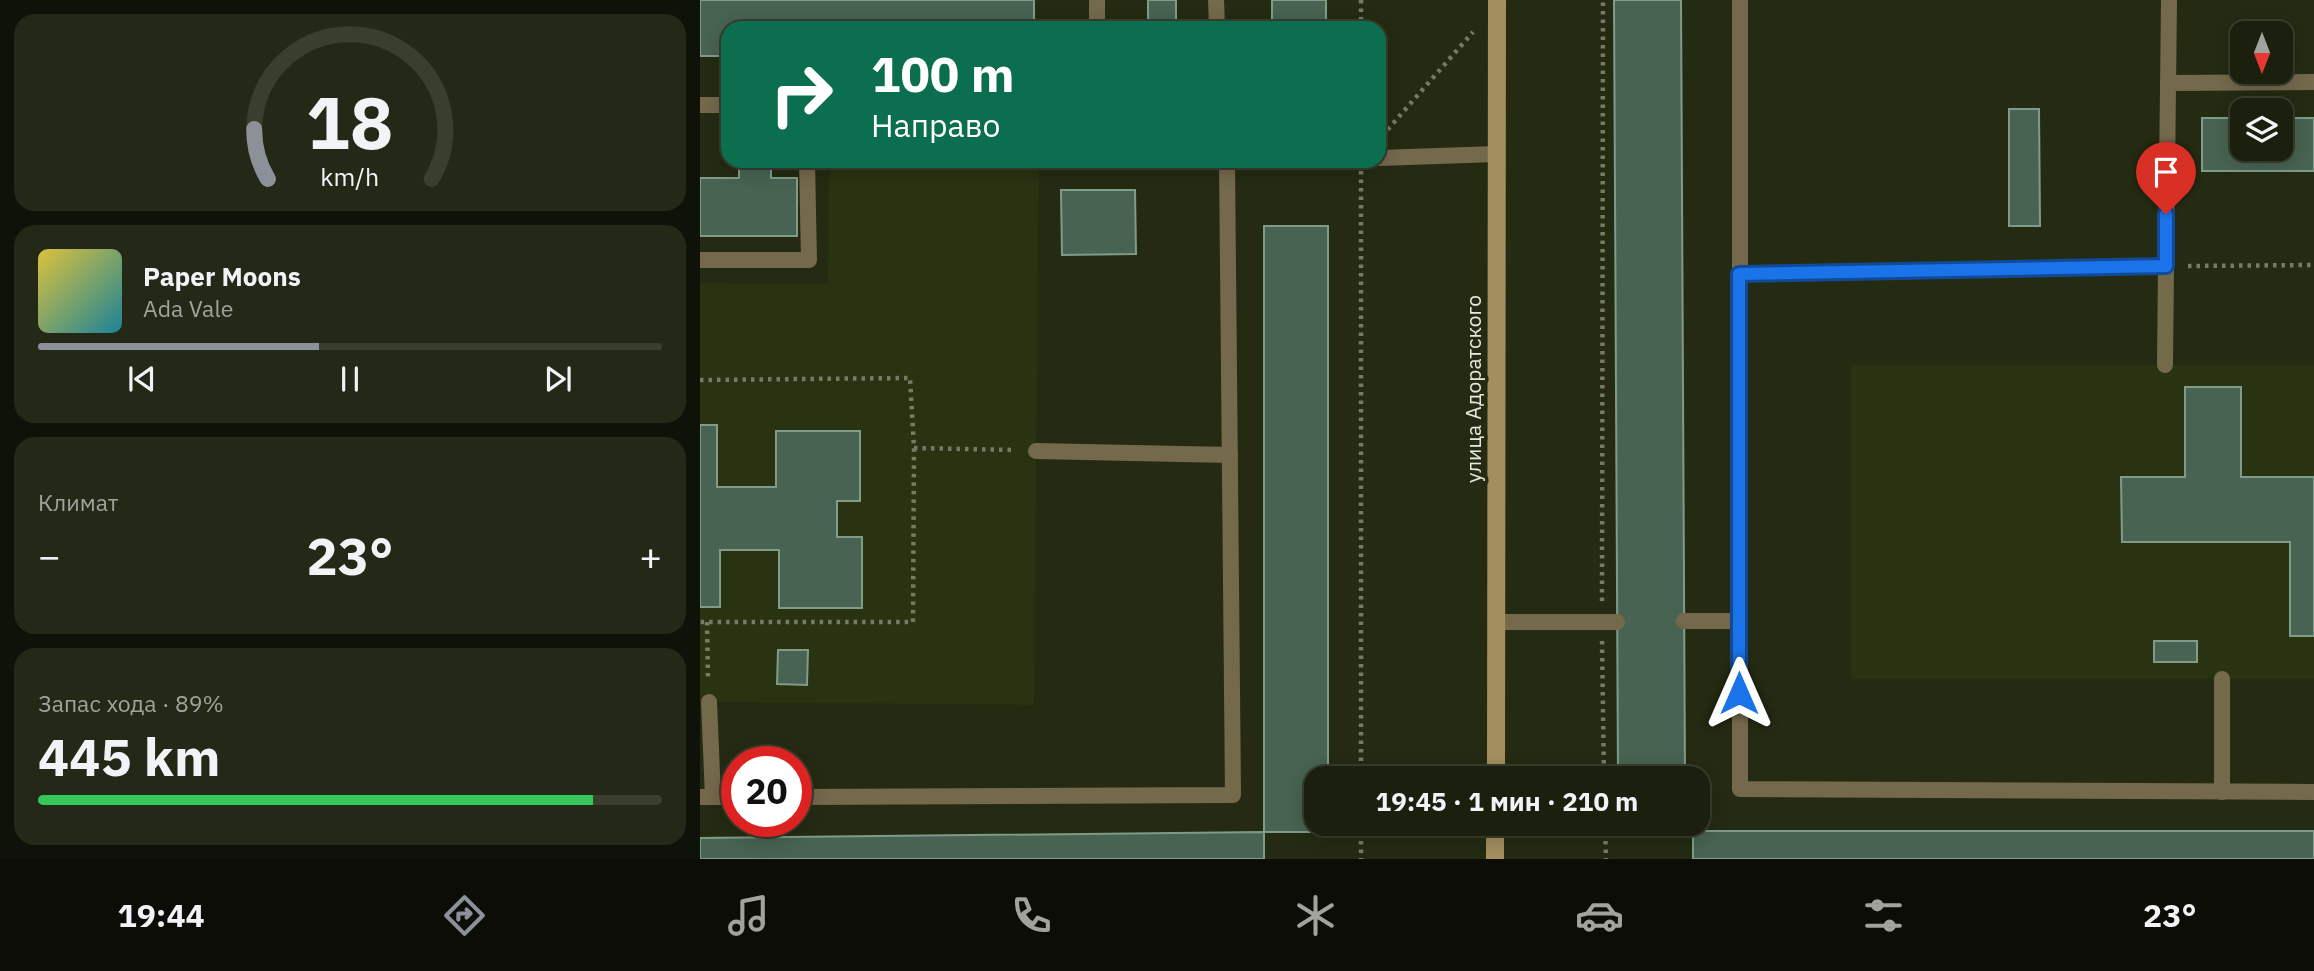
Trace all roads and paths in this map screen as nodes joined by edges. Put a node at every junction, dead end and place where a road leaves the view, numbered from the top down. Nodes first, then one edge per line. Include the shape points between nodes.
1 (1097, 0) edge
2 (1216, 0) edge
3 (1361, 0) edge
4 (1603, 0) edge
5 (1740, 0) edge
6 (2169, 0) edge
7 (1497, 3) edge
8 (1097, 21) edge
9 (1217, 21) edge
10 (1361, 21) edge
11 (2314, 82) edge
12 (2168, 83) junction
13 (700, 105) edge
14 (721, 106) edge
15 (1386, 131) edge
16 (1497, 154) junction
17 (1386, 158) edge
18 (807, 168) edge
19 (1227, 168) edge
20 (1361, 168) edge
21 (700, 260) edge
22 (2314, 265) edge
23 (2166, 266) junction
24 (1739, 274) junction
25 (2165, 365) dead end
26 (700, 380) edge
27 (914, 448) junction
28 (1036, 451) joint
29 (1230, 455) junction
30 (1684, 621) dead end
31 (1739, 621) junction
32 (700, 622) edge
33 (707, 622) junction
34 (1497, 622) junction
35 (1609, 622) junction
36 (2222, 679) dead end
37 (709, 702) joint
38 (1361, 766) edge
39 (1496, 766) edge
40 (1604, 766) edge
41 (2222, 792) junction
42 (2314, 792) edge
43 (706, 797) edge
44 (812, 797) edge
45 (1361, 836) edge
46 (1495, 836) edge
47 (1605, 836) edge
48 (1361, 859) edge
49 (1495, 859) edge
50 (1606, 859) edge

1 - 8 lane
2 - 9 lane
3 - 10 path
4 - 35 path
5 - 24 lane
6 - 12 lane
7 - 15 path
7 - 16 street, улица Адоратского
11 - 12 lane
12 - 23 lane
13 - 14 lane
16 - 17 lane
16 - 34 street, улица Адоратского
18 - 21 lane via 808,260
19 - 29 lane
20 - 38 path
22 - 23 path
23 - 24 lane
23 - 25 lane
24 - 31 lane
26 - 27 path via 910,378
27 - 28 path
27 - 33 path via 913,622
28 - 29 lane
29 - 44 lane via 1233,795
30 - 31 lane
31 - 41 lane via 1740,789
32 - 33 path
33 - 37 path
34 - 35 lane
34 - 39 street, улица Адоратского
35 - 40 path
36 - 41 lane
37 - 43 lane
41 - 42 lane
45 - 48 path
46 - 49 street
47 - 50 path

